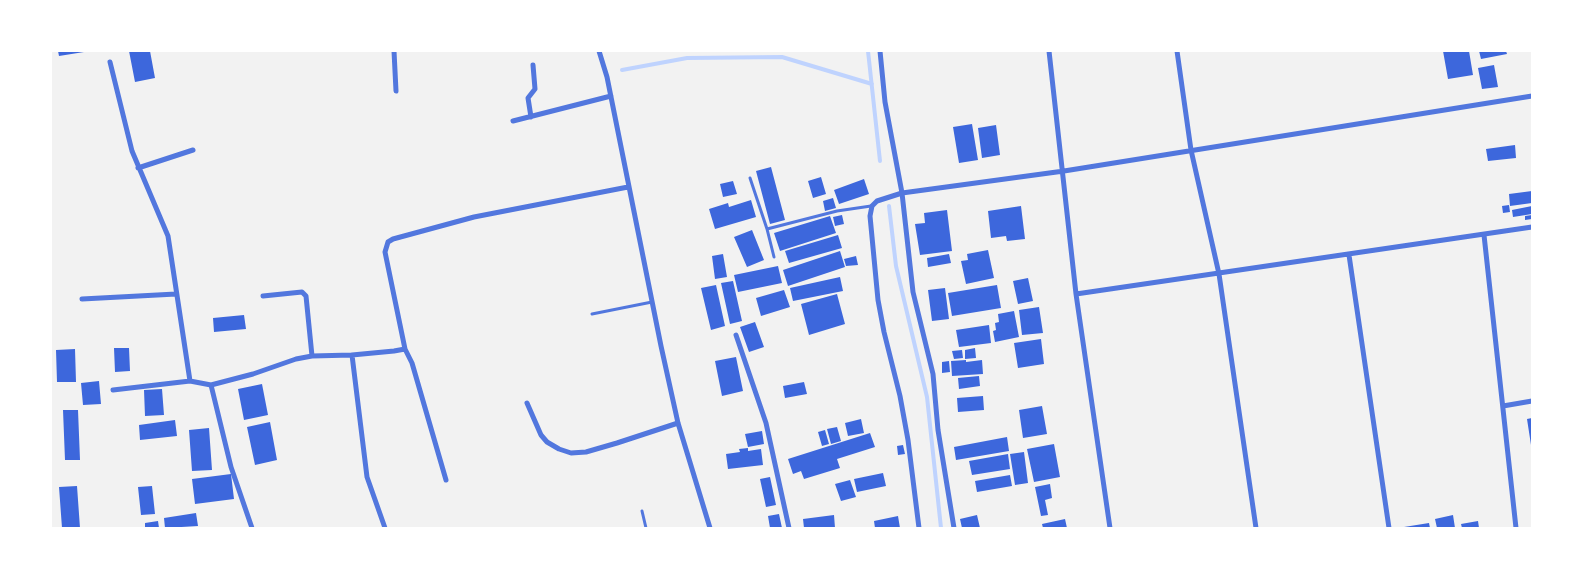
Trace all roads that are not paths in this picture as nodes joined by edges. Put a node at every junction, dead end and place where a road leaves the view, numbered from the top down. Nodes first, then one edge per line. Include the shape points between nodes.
1 (394, 51) edge
2 (599, 51) edge
3 (880, 51) edge
4 (1049, 51) edge
5 (1177, 51) edge
6 (110, 62) dead end
7 (533, 66) dead end
8 (396, 90) dead end
9 (611, 96) junction
10 (1532, 96) edge
11 (531, 117) junction
12 (513, 121) dead end
13 (193, 150) dead end
14 (1191, 150) junction
15 (138, 168) junction
16 (1064, 171) junction
17 (750, 178) dead end
18 (628, 187) junction
19 (902, 193) junction
20 (872, 206) junction
21 (1532, 227) edge
22 (767, 229) junction
23 (1484, 235) junction
24 (1350, 255) junction
25 (774, 257) dead end
26 (1219, 274) junction
27 (176, 294) junction
28 (1076, 294) junction
29 (263, 296) dead end
30 (82, 299) dead end
31 (652, 302) junction
32 (592, 314) dead end
33 (736, 335) dead end
34 (405, 349) junction
35 (352, 355) junction
36 (312, 356) junction
37 (190, 381) junction
38 (211, 385) junction
39 (113, 390) dead end
40 (1532, 401) edge
41 (527, 403) dead end
42 (1503, 406) junction
43 (678, 423) junction
44 (446, 480) dead end
45 (642, 511) dead end
46 (252, 528) edge
47 (385, 528) edge
48 (646, 528) edge
49 (710, 528) edge
50 (789, 528) edge
51 (919, 528) edge
52 (954, 528) edge
53 (1110, 528) edge
54 (1256, 528) edge
55 (1389, 528) edge
56 (1516, 528) edge

1 - 8 street
2 - 9 street
3 - 19 street via 885,102
4 - 16 street
5 - 14 street
6 - 15 street
7 - 11 street via 535,89 528,98
9 - 11 street
9 - 18 street
10 - 14 street
11 - 12 street
13 - 15 street
14 - 16 street
14 - 26 street
15 - 27 street via 168,236
16 - 19 street
16 - 28 street
17 - 22 lane
18 - 31 street
18 - 34 street via 474,217 388,242 385,252
19 - 20 street via 877,201
19 - 52 street via 913,292 933,374 938,430
20 - 22 lane via 837,211
20 - 51 street via 870,216 878,300 908,440
21 - 23 street
22 - 25 lane
23 - 24 street
23 - 42 street
24 - 26 street
24 - 55 street
26 - 28 street
26 - 54 street
27 - 30 street
27 - 37 street
28 - 53 street
29 - 36 street via 302,292 306,296
31 - 32 lane
31 - 43 street
33 - 50 street via 766,423
34 - 35 street
34 - 44 street
35 - 36 street
35 - 47 street via 367,476
36 - 38 street
37 - 38 street
37 - 39 street
38 - 46 street
40 - 42 street
41 - 43 street via 547,442 571,453 586,452
42 - 56 street
43 - 49 street
45 - 48 lane

